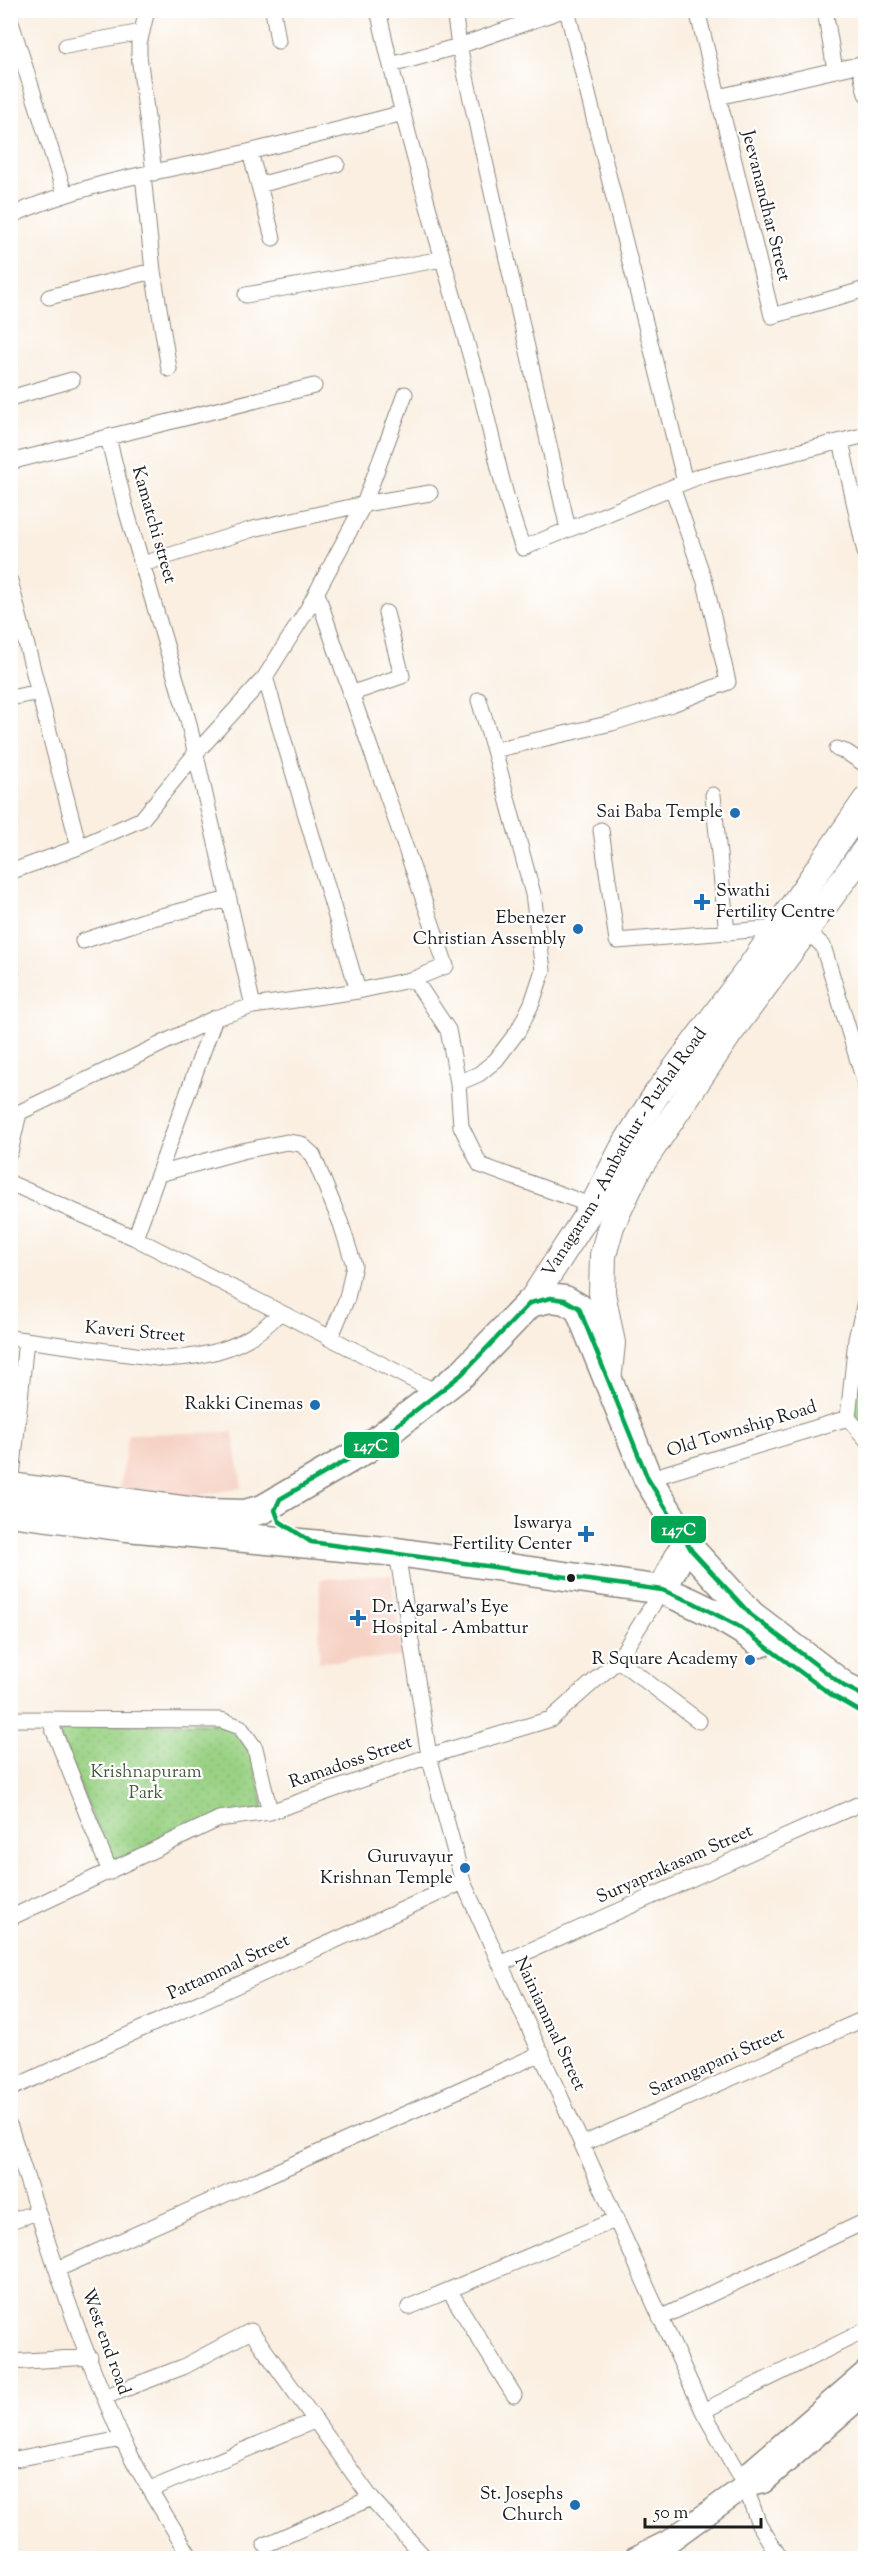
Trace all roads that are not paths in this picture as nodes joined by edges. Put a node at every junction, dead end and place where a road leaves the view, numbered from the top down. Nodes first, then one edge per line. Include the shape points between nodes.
1 (147, 10) edge
2 (273, 10) edge
3 (378, 10) edge
4 (454, 10) edge
5 (565, 10) edge
6 (697, 10) edge
7 (825, 10) edge
8 (10, 19) edge
9 (142, 32) junction
10 (278, 41) dead end
11 (66, 46) dead end
12 (459, 46) junction
13 (862, 63) edge
14 (391, 65) junction
15 (835, 70) junction
16 (866, 94) edge
17 (718, 97) junction
18 (403, 113) junction
19 (250, 152) junction
20 (337, 164) dead end
21 (149, 174) junction
22 (259, 185) junction
23 (65, 195) junction
24 (10, 216) edge
25 (273, 238) dead end
26 (442, 258) junction
27 (153, 271) junction
28 (866, 288) edge
29 (246, 295) dead end
30 (49, 297) dead end
31 (169, 369) dead end
32 (72, 380) dead end
33 (314, 386) dead end
34 (405, 394) dead end
35 (10, 398) edge
36 (866, 435) edge
37 (108, 437) junction
38 (841, 441) junction
39 (10, 462) edge
40 (679, 484) junction
41 (430, 493) dead end
42 (364, 504) junction
43 (568, 529) junction
44 (866, 557) edge
45 (143, 564) junction
46 (10, 581) edge
47 (317, 593) junction
48 (386, 613) dead end
49 (265, 677) junction
50 (39, 692) junction
51 (351, 694) junction
52 (10, 698) edge
53 (479, 700) dead end
54 (837, 749) dead end
55 (494, 750) junction
56 (196, 753) junction
57 (866, 765) edge
58 (713, 795) dead end
59 (866, 800) edge
60 (601, 830) dead end
61 (79, 847) junction
62 (866, 849) edge
63 (10, 872) edge
64 (229, 899) junction
65 (782, 922) junction
66 (808, 930) junction
67 (727, 933) junction
68 (83, 941) dead end
69 (414, 979) junction
70 (358, 991) junction
71 (253, 1006) junction
72 (215, 1018) junction
73 (458, 1083) junction
74 (866, 1087) edge
75 (15, 1115) edge
76 (10, 1152) edge
77 (159, 1174) junction
78 (10, 1183) edge
79 (593, 1206) junction
80 (135, 1238) junction
81 (866, 1298) edge
82 (530, 1303) junction
83 (279, 1313) junction
84 (18, 1339) edge
85 (330, 1339) junction
86 (608, 1383) junction
87 (438, 1393) junction
88 (848, 1418) junction
89 (866, 1439) edge
90 (648, 1479) junction
91 (11, 1495) edge
92 (280, 1498) junction
93 (311, 1542) junction
94 (686, 1543) junction
95 (397, 1552) junction
96 (662, 1590) junction
97 (618, 1660) junction
98 (866, 1697) edge
99 (866, 1714) edge
100 (10, 1719) edge
101 (49, 1719) junction
102 (699, 1721) dead end
103 (429, 1756) junction
104 (866, 1801) edge
105 (270, 1812) junction
106 (110, 1872) junction
107 (463, 1882) junction
108 (10, 1918) edge
109 (500, 1964) junction
110 (866, 2018) edge
111 (542, 2053) junction
112 (10, 2090) edge
113 (10, 2127) edge
114 (584, 2144) junction
115 (38, 2212) junction
116 (617, 2219) junction
117 (10, 2221) edge
118 (866, 2221) edge
119 (58, 2269) junction
120 (449, 2290) junction
121 (410, 2307) dead end
122 (660, 2318) junction
123 (866, 2330) edge
124 (90, 2357) junction
125 (10, 2362) edge
126 (866, 2372) edge
127 (866, 2392) edge
128 (514, 2395) dead end
129 (105, 2397) junction
130 (703, 2411) junction
131 (314, 2421) junction
132 (122, 2439) junction
133 (10, 2460) edge
134 (745, 2486) junction
135 (151, 2489) junction
136 (371, 2498) junction
137 (265, 2545) dead end
138 (669, 2550) edge
139 (637, 2558) edge
140 (191, 2559) edge
141 (424, 2559) edge
142 (780, 2559) edge

1 - 9 street
2 - 10 street
3 - 14 street
4 - 12 street
5 - 12 street
5 - 40 street
6 - 17 street, Jeevanandhar Street
7 - 15 street
8 - 23 street
9 - 11 street
9 - 21 street via 139,55
12 - 14 street
12 - 43 street
13 - 15 street
13 - 16 street
14 - 18 street
15 - 17 street
17 - 28 street, Jeevanandhar Street via 772,316
18 - 19 street
18 - 26 street
19 - 21 street
19 - 22 street
20 - 22 street
21 - 23 street
21 - 27 street
22 - 25 street
23 - 24 street
26 - 29 street
26 - 43 street via 511,517 523,548
27 - 30 street
27 - 31 street
32 - 35 street
33 - 37 street
34 - 42 street
36 - 38 street
37 - 39 street
37 - 45 street, Kamatchi street
38 - 40 street
38 - 44 street
40 - 43 street
40 - 55 street via 728,682 612,723
41 - 42 street
42 - 45 street via 253,529
42 - 47 street
45 - 56 street, Kamatchi street
46 - 50 street
47 - 49 street
47 - 51 street
48 - 51 street via 402,676
49 - 56 street
49 - 70 street
50 - 52 street
50 - 61 street
51 - 69 street via 446,966
53 - 55 street
54 - 57 street
55 - 73 street via 533,894 543,970 532,1003 496,1060 479,1074
56 - 61 street via 141,819
56 - 64 street, Kamatchi street
58 - 67 street
59 - 65 main road, Vanagaram - Ambathur - Puzhal Road
60 - 67 street via 617,941
61 - 63 street
62 - 66 main road, Vanagaram - Ambathur - Puzhal Road
64 - 68 street
64 - 71 street, Kamatchi street
65 - 66 street
65 - 67 street
65 - 79 main road, Vanagaram - Ambathur - Puzhal Road via 656,1095
66 - 74 street via 824,946
66 - 86 main road, Vanagaram - Ambathur - Puzhal Road via 729,1034 638,1168 611,1226 603,1255 602,1283 612,1343
69 - 70 street
69 - 73 street via 447,1030
70 - 71 street
71 - 72 street
72 - 75 street
72 - 77 street
73 - 79 street via 461,1126 480,1166
75 - 76 street
77 - 80 street
77 - 85 street via 286,1142 301,1144 313,1155 354,1265 347,1298
78 - 80 street
79 - 82 main road, Vanagaram - Ambathur - Puzhal Road
80 - 83 street
81 - 88 street via 856,1339
82 - 86 highway via 551,1298 579,1308
82 - 87 highway, Vanagaram - Ambathur - Puzhal Road via 462,1374
83 - 84 street, Kaveri Street via 243,1341 191,1358 165,1359
83 - 85 street
84 - 91 street
85 - 87 street
86 - 90 highway
87 - 92 highway, Vanagaram - Ambathur - Puzhal Road via 366,1449
88 - 89 street
88 - 90 street, Old Township Road
90 - 94 highway
91 - 92 highway, Vanagaram - Ambathur - Puzhal Road via 245,1514
91 - 93 highway via 127,1527
92 - 93 highway via 275,1510 279,1521
93 - 95 highway
94 - 96 highway
94 - 98 highway via 751,1615 844,1686
95 - 96 highway
95 - 103 street, Nainiammal Street
96 - 97 street, Ramadoss Street
96 - 99 highway via 738,1626 833,1696
97 - 102 street
97 - 103 street, Ramadoss Street via 551,1719
100 - 101 street
101 - 105 street via 220,1720 240,1727 255,1748
101 - 106 street
103 - 105 street, Ramadoss Street
103 - 107 street, Nainiammal Street
104 - 109 street, Suryaprakasam Street
105 - 106 street, Ramadoss Street via 219,1820
106 - 108 street, Ramadoss Street
107 - 109 street, Nainiammal Street
107 - 112 street, Pattammal Street
109 - 111 street, Nainiammal Street
110 - 114 street, Sarangapani Street
111 - 114 street, Nainiammal Street
111 - 119 street
113 - 115 street, West end road
114 - 116 street, Nainiammal Street
115 - 117 street
115 - 119 street, West end road
116 - 120 street
116 - 122 street, Nainiammal Street
118 - 122 street
119 - 124 street, West end road
120 - 121 street
120 - 128 street
122 - 130 street, Nainiammal Street
123 - 130 street
124 - 125 street
124 - 129 street, West end road
126 - 134 street via 750,2472
127 - 134 street via 763,2482
129 - 131 street via 183,2367 251,2331
129 - 132 street, West end road
130 - 134 street, Nainiammal Street
131 - 135 street
131 - 136 street
132 - 133 street
132 - 135 street, West end road
134 - 138 street
134 - 142 street, Nainiammal Street via 759,2524
135 - 140 street, West end road
136 - 137 street
136 - 141 street
138 - 139 street

